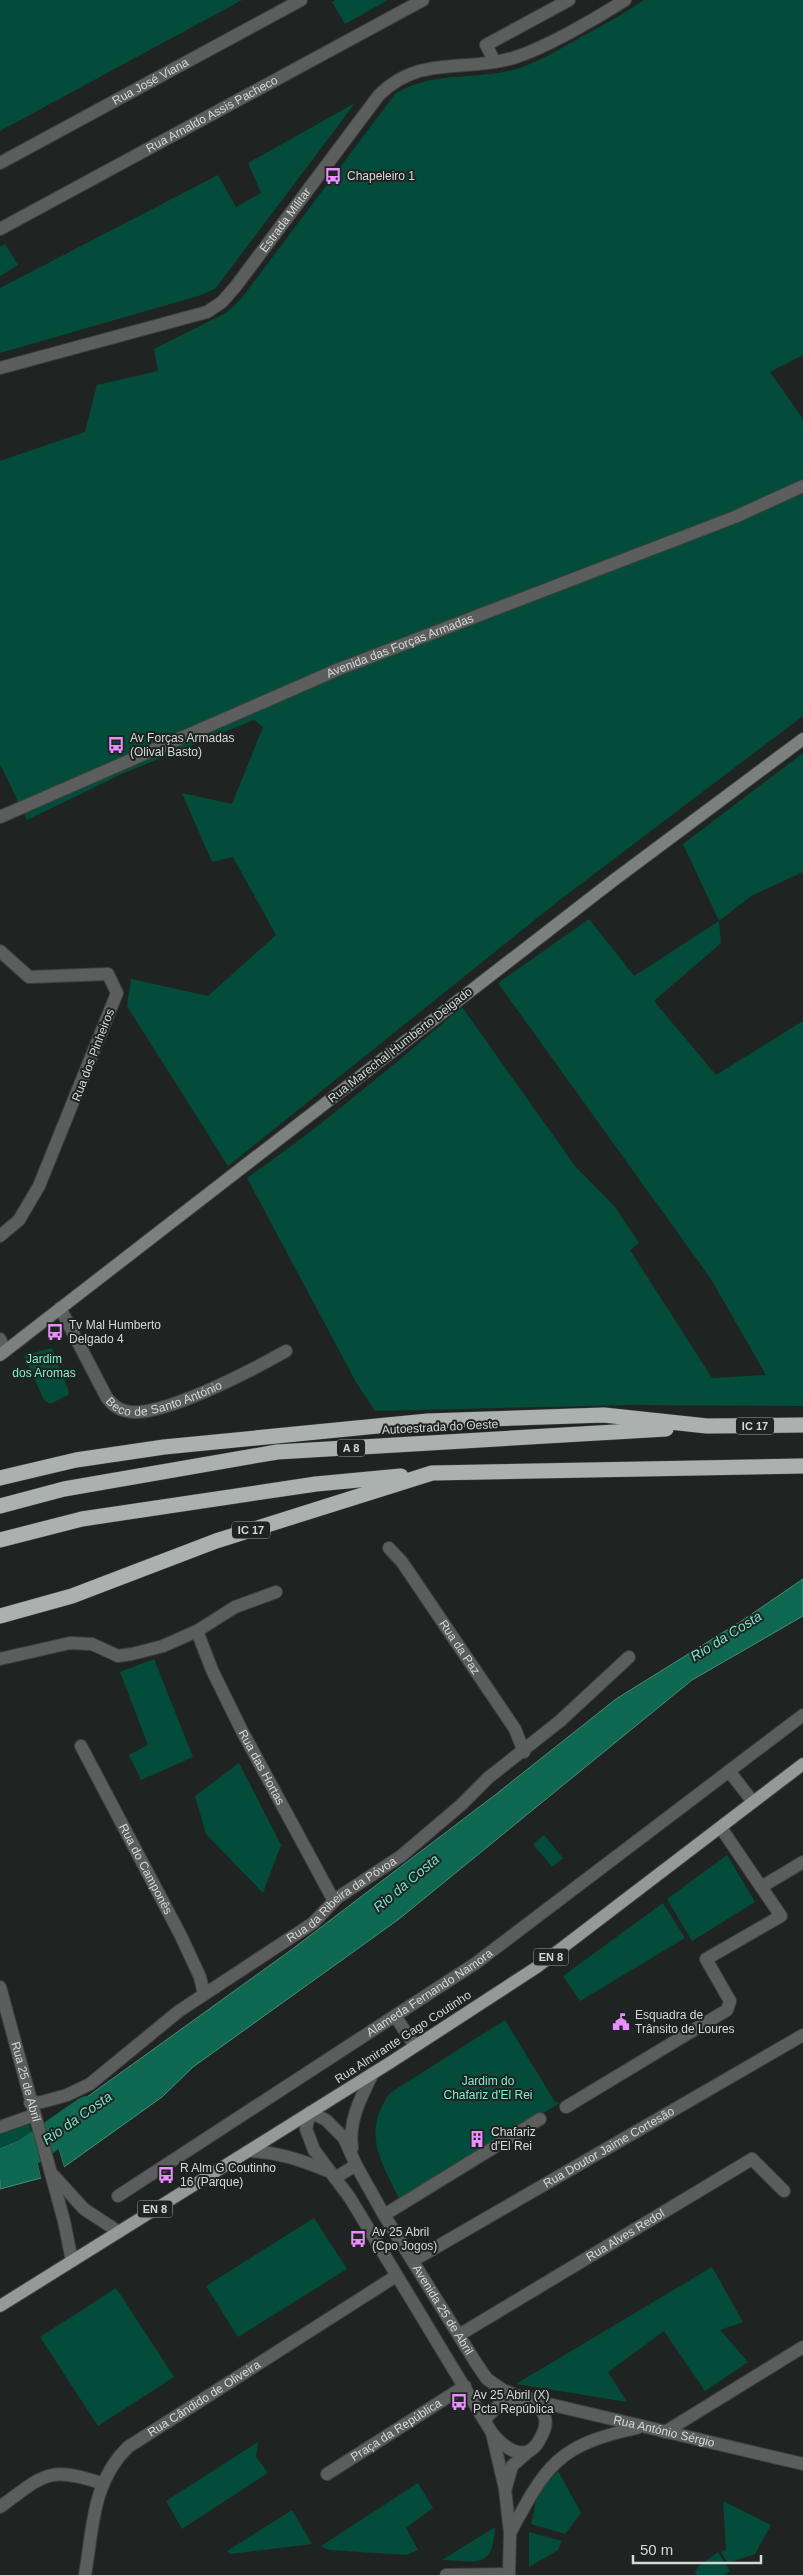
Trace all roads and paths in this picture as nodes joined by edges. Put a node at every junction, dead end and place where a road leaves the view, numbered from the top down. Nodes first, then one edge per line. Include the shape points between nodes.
1 (301, 0) edge
2 (424, 0) edge
3 (570, 0) edge
4 (625, 0) edge
5 (494, 62) junction
6 (0, 163) edge
7 (0, 229) edge
8 (0, 368) edge
9 (803, 486) edge
10 (803, 739) edge
11 (0, 817) edge
12 (0, 951) edge
13 (0, 1236) edge
14 (60, 1308) junction
15 (2, 1348) edge
16 (286, 1351) dead end
17 (803, 1425) edge
18 (707, 1426) junction
19 (803, 1466) edge
20 (432, 1473) junction
21 (0, 1478) edge
22 (0, 1506) edge
23 (0, 1540) edge
24 (389, 1548) dead end
25 (276, 1592) dead end
26 (0, 1616) edge
27 (197, 1631) junction
28 (629, 1657) dead end
29 (0, 1660) edge
30 (803, 1715) edge
31 (81, 1746) dead end
32 (524, 1752) junction
33 (803, 1764) edge
34 (729, 1771) junction
35 (754, 1802) junction
36 (721, 1828) junction
37 (803, 1862) edge
38 (761, 1887) junction
39 (334, 1901) junction
40 (0, 1987) edge
41 (204, 1994) junction
42 (395, 2016) junction
43 (803, 2035) edge
44 (416, 2046) junction
45 (373, 2074) junction
46 (30, 2103) junction
47 (566, 2107) dead end
48 (310, 2112) junction
49 (35, 2118) junction
50 (540, 2119) dead end
51 (0, 2127) edge
52 (249, 2150) junction
53 (354, 2160) junction
54 (52, 2174) junction
55 (332, 2175) junction
56 (784, 2191) dead end
57 (118, 2196) dead end
58 (384, 2215) junction
59 (119, 2232) junction
60 (414, 2260) junction
61 (72, 2261) junction
62 (396, 2276) junction
63 (0, 2306) edge
64 (459, 2335) junction
65 (803, 2348) edge
66 (465, 2386) junction
67 (527, 2399) junction
68 (574, 2411) junction
69 (485, 2419) junction
70 (642, 2426) junction
71 (545, 2428) junction
72 (665, 2432) junction
73 (492, 2433) junction
74 (531, 2450) junction
75 (803, 2464) edge
76 (327, 2474) dead end
77 (101, 2483) junction
78 (505, 2489) junction
79 (0, 2507) edge
80 (510, 2533) junction
81 (85, 2575) edge
82 (446, 2575) edge
83 (509, 2575) edge

1 - 6 street, Rua José Viana
2 - 7 street, Rua Arnaldo Assis Pacheco
3 - 5 street via 486,45
4 - 5 street, Estrada Militar via 534,50
5 - 8 street, Estrada Militar via 408,73 392,82 236,286 222,302 207,312
9 - 11 street, Avenida das Forças Armadas via 735,517 338,669
10 - 14 street, Rua Marechal Humberto Delgado via 614,880
12 - 13 street, Rua dos Pinheiros via 29,977 108,974 117,993 39,1186 19,1220
14 - 15 street, Rua Marechal Humberto Delgado
14 - 16 street, Beco de Santo António via 107,1398 114,1406 127,1412 188,1399
17 - 18 highway, IC 17
18 - 21 highway, IC 17 via 604,1415 428,1421 164,1447 76,1460
18 - 22 highway, Autoestrada do Oeste / A 8 via 277,1452 64,1489
19 - 20 highway, IC 17
20 - 23 highway via 316,1484 82,1519
20 - 26 highway, IC 17 via 216,1541 72,1596
24 - 32 street, Rua da Paz via 490,1690 515,1729
25 - 27 street via 235,1607
27 - 29 street via 162,1646 118,1656 92,1644 70,1643
27 - 39 street, Rua das Hortas via 212,1670 256,1758
28 - 32 street, Rua da Ribeira da Póvoa
30 - 34 street, Alameda Fernando Namora
31 - 41 street, Rua do Camponês via 181,1936 200,1977
32 - 39 street, Rua da Ribeira da Póvoa via 488,1778 401,1856
33 - 35 main road, Rua Almirante Gago Coutinho / EN 8
34 - 35 street
34 - 42 street, Alameda Fernando Namora via 476,1964
35 - 36 main road, Rua Almirante Gago Coutinho / EN 8
36 - 38 street
36 - 44 main road, Rua Almirante Gago Coutinho / EN 8 via 537,1967
37 - 38 street
38 - 47 street via 781,1916 706,1959 730,2001 727,2010
39 - 41 street, Rua da Ribeira da Póvoa via 313,1923
40 - 46 street, Rua 25 de Abril
41 - 46 street, Rua da Ribeira da Póvoa via 90,2084 67,2095
42 - 44 street
42 - 57 street, Alameda Fernando Namora
43 - 60 street, Rua Doutor Jaime Cortesão
44 - 45 main road, Rua Almirante Gago Coutinho / EN 8
45 - 48 main road, Rua Almirante Gago Coutinho / EN 8
45 - 53 street, Avenida 25 de Abril via 358,2103 353,2122 350,2136
46 - 49 street, Rua 25 de Abril
48 - 52 main road, Rua Almirante Gago Coutinho / EN 8
48 - 53 street, Avenida 25 de Abril via 338,2130
48 - 55 street, Avenida 25 de Abril via 306,2129 309,2140
49 - 51 street
49 - 54 street, Rua 25 de Abril
50 - 58 street
52 - 55 street, Avenida 25 de Abril via 275,2152 300,2159
52 - 59 main road, Rua Almirante Gago Coutinho / EN 8
53 - 55 street
53 - 58 street, Avenida 25 de Abril
54 - 59 street, Rua 25 de Abril via 84,2209
54 - 61 street, Rua 25 de Abril
55 - 62 street, Avenida 25 de Abril via 350,2198
56 - 64 street, Rua Alves Redol via 752,2159
58 - 60 street, Avenida 25 de Abril
59 - 61 main road, Rua Almirante Gago Coutinho / EN 8
60 - 64 street, Avenida 25 de Abril
61 - 63 main road, Rua Almirante Gago Coutinho / EN 8
62 - 66 street, Avenida 25 de Abril
62 - 77 street, Rua Cândido de Oliveira via 128,2447 113,2462
64 - 67 street, Avenida 25 de Abril via 487,2379 503,2390
65 - 72 street
66 - 69 street, Avenida 25 de Abril
66 - 76 street, Praça da República
67 - 68 street, Rua António Sérgio
67 - 69 street via 512,2398 501,2403
67 - 71 street via 541,2409
68 - 70 street, Rua António Sérgio
68 - 71 street via 558,2415
69 - 73 street, Avenida 25 de Abril
70 - 72 street, Rua António Sérgio
70 - 80 street via 601,2436 578,2445 561,2457 532,2493
71 - 74 street
72 - 75 street, Rua António Sérgio
73 - 74 street via 513,2451
73 - 78 street, Avenida 25 de Abril
74 - 78 street, Avenida 25 de Abril via 512,2466
77 - 79 street via 55,2474 41,2478
77 - 81 street, Rua Cândido de Oliveira
78 - 80 street, Avenida 25 de Abril
80 - 83 street, Avenida 25 de Abril
82 - 83 street

